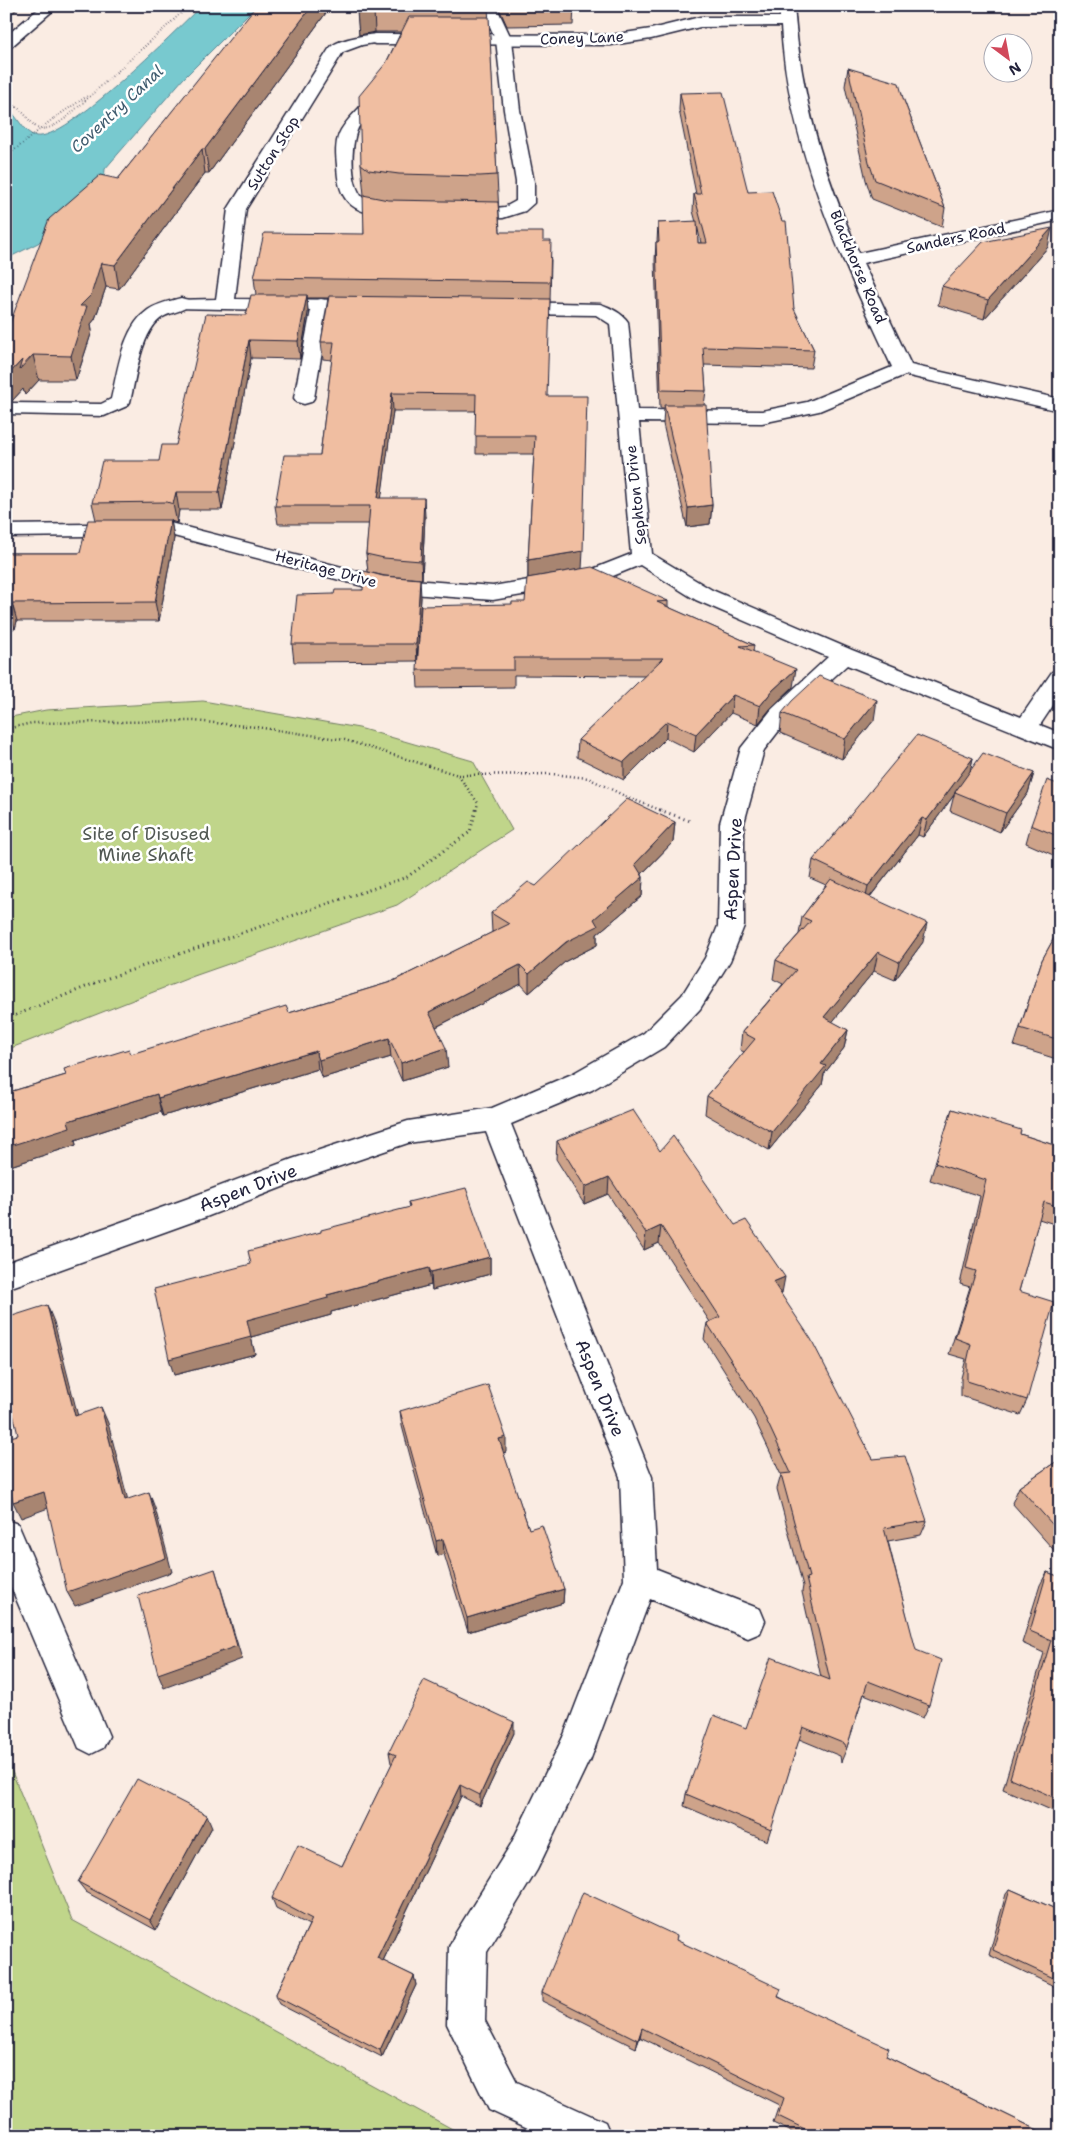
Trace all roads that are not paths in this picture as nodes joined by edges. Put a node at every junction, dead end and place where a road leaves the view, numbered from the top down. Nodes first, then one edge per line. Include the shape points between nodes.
1 (51, 6) edge
2 (488, 6) edge
3 (787, 14) edge
4 (375, 40) joint
5 (504, 40) junction
6 (6, 44) edge
7 (389, 73) edge
8 (416, 212) edge
9 (444, 213) edge
10 (1060, 215) edge
11 (852, 260) junction
12 (225, 304) junction
13 (321, 305) junction
14 (381, 306) edge
15 (491, 308) edge
16 (903, 369) junction
17 (304, 398) dead end
18 (1060, 405) edge
19 (11, 409) dead end
20 (628, 416) junction
21 (6, 531) edge
22 (642, 557) junction
23 (844, 655) junction
24 (1060, 677) edge
25 (1026, 728) junction
26 (1060, 742) edge
27 (495, 1119) junction
28 (6, 1276) edge
29 (6, 1535) edge
30 (641, 1579) junction
31 (748, 1621) dead end
32 (91, 1736) dead end
33 (590, 2136) edge

1 - 6 street
2 - 5 street
3 - 5 street, Coney Lane via 700,22 611,40
3 - 11 street, Blackhorse Road via 793,76 802,118
4 - 5 street, Coney Lane via 401,47
4 - 12 street, Sutton Stop via 359,41 337,50 238,210
5 - 9 street via 526,203 518,210 491,214
7 - 8 street via 345,138 345,182 350,196 361,205 387,211
10 - 11 street, Sanders Road
11 - 16 street, Blackhorse Road
12 - 13 street
12 - 19 street via 181,304 162,309 152,316 141,328 120,402 114,407 104,410
13 - 14 street
13 - 17 street
15 - 20 street, Sephton Drive via 600,310 619,322
16 - 18 street
16 - 20 street via 812,407 762,417
20 - 22 street, Sephton Drive
21 - 22 street, Heritage Drive via 170,529 385,585 493,593 598,575
22 - 23 street, Sephton Drive via 704,595
23 - 25 street, Sephton Drive
23 - 27 street, Aspen Drive via 780,714 753,748 732,823 732,926 717,961 691,1002 654,1040 582,1082
24 - 25 street
25 - 26 street, Sephton Drive
27 - 28 street, Aspen Drive via 408,1132 302,1167
27 - 30 street, Aspen Drive via 636,1477
29 - 32 street
30 - 31 street
30 - 33 street, Aspen Drive via 577,1748 524,1857 468,1947 466,2024 503,2096

